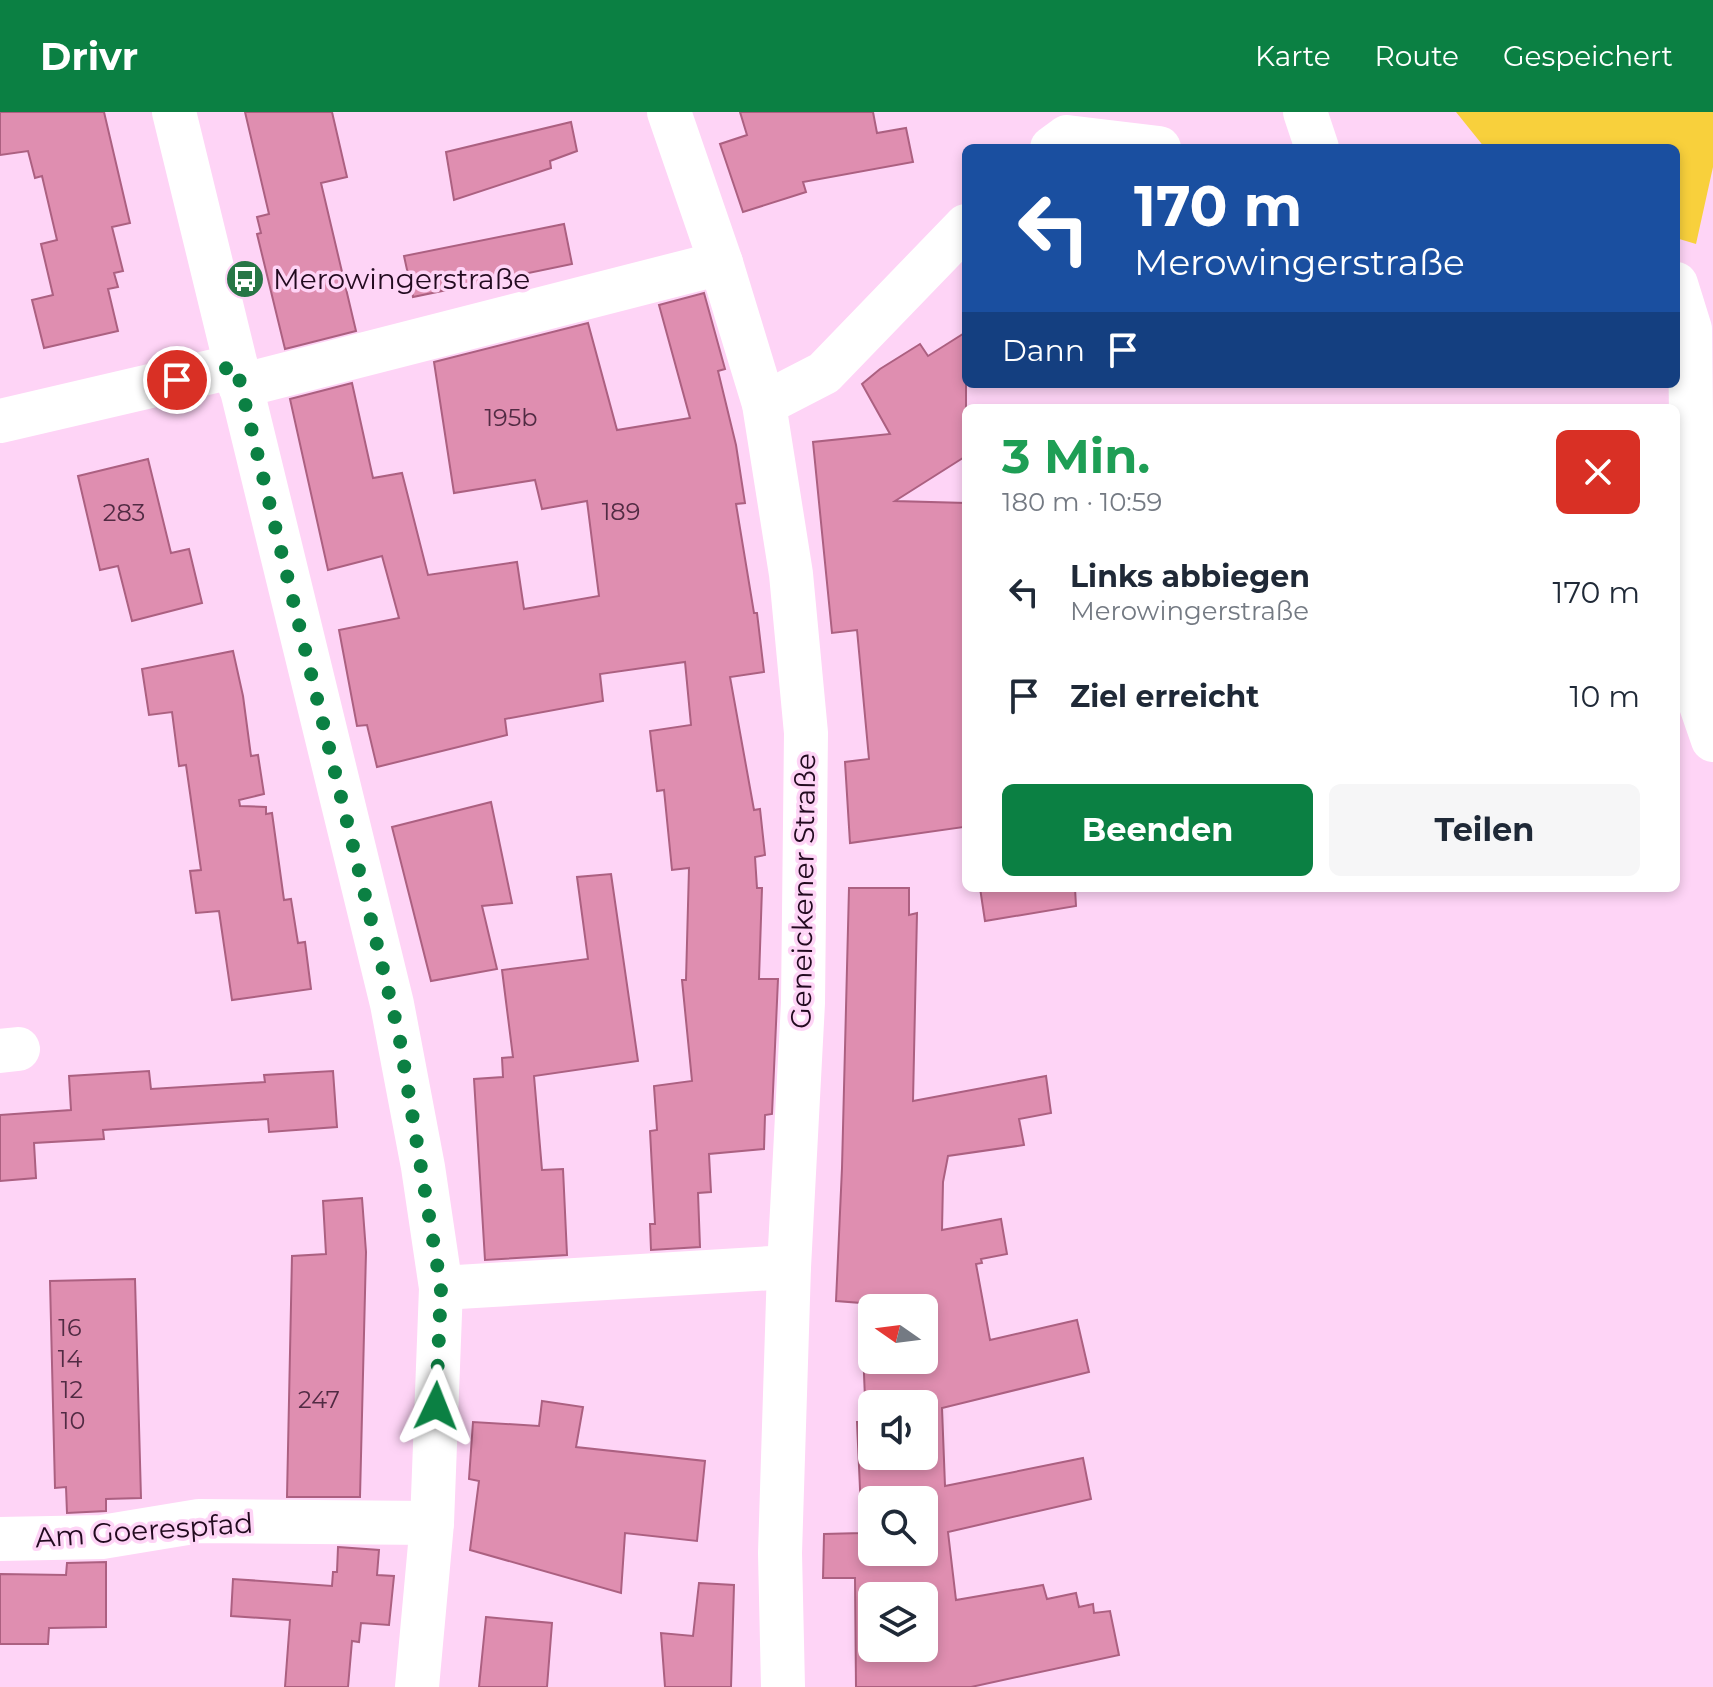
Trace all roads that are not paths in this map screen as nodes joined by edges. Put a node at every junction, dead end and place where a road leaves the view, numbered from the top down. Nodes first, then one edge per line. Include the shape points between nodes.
1 (174, 112) edge
2 (669, 112) edge
3 (1305, 112) edge
4 (1057, 144) edge
5 (1126, 144) edge
6 (1316, 144) edge
7 (962, 230) edge
8 (721, 263) junction
9 (1680, 297) edge
10 (238, 376) junction
11 (764, 404) junction
12 (0, 421) edge
13 (1713, 740) edge
14 (789, 1267) junction
15 (441, 1288) junction
16 (432, 1523) junction
17 (0, 1539) edge
18 (417, 1687) edge
19 (783, 1687) edge

1 - 10 street
2 - 8 street, Geneickener Straße
3 - 6 street
4 - 5 street via 1067,137
7 - 11 street via 824,373
8 - 10 street
8 - 11 street, Geneickener Straße
9 - 13 street via 1690,329 1694,685
10 - 12 street
10 - 15 street via 392,1004
11 - 14 street, Geneickener Straße via 791,574 806,733 803,1003
14 - 15 street
14 - 19 street, Geneickener Straße via 780,1553
15 - 16 street
16 - 17 street, Am Goerespfad via 199,1521 102,1537
16 - 18 street

